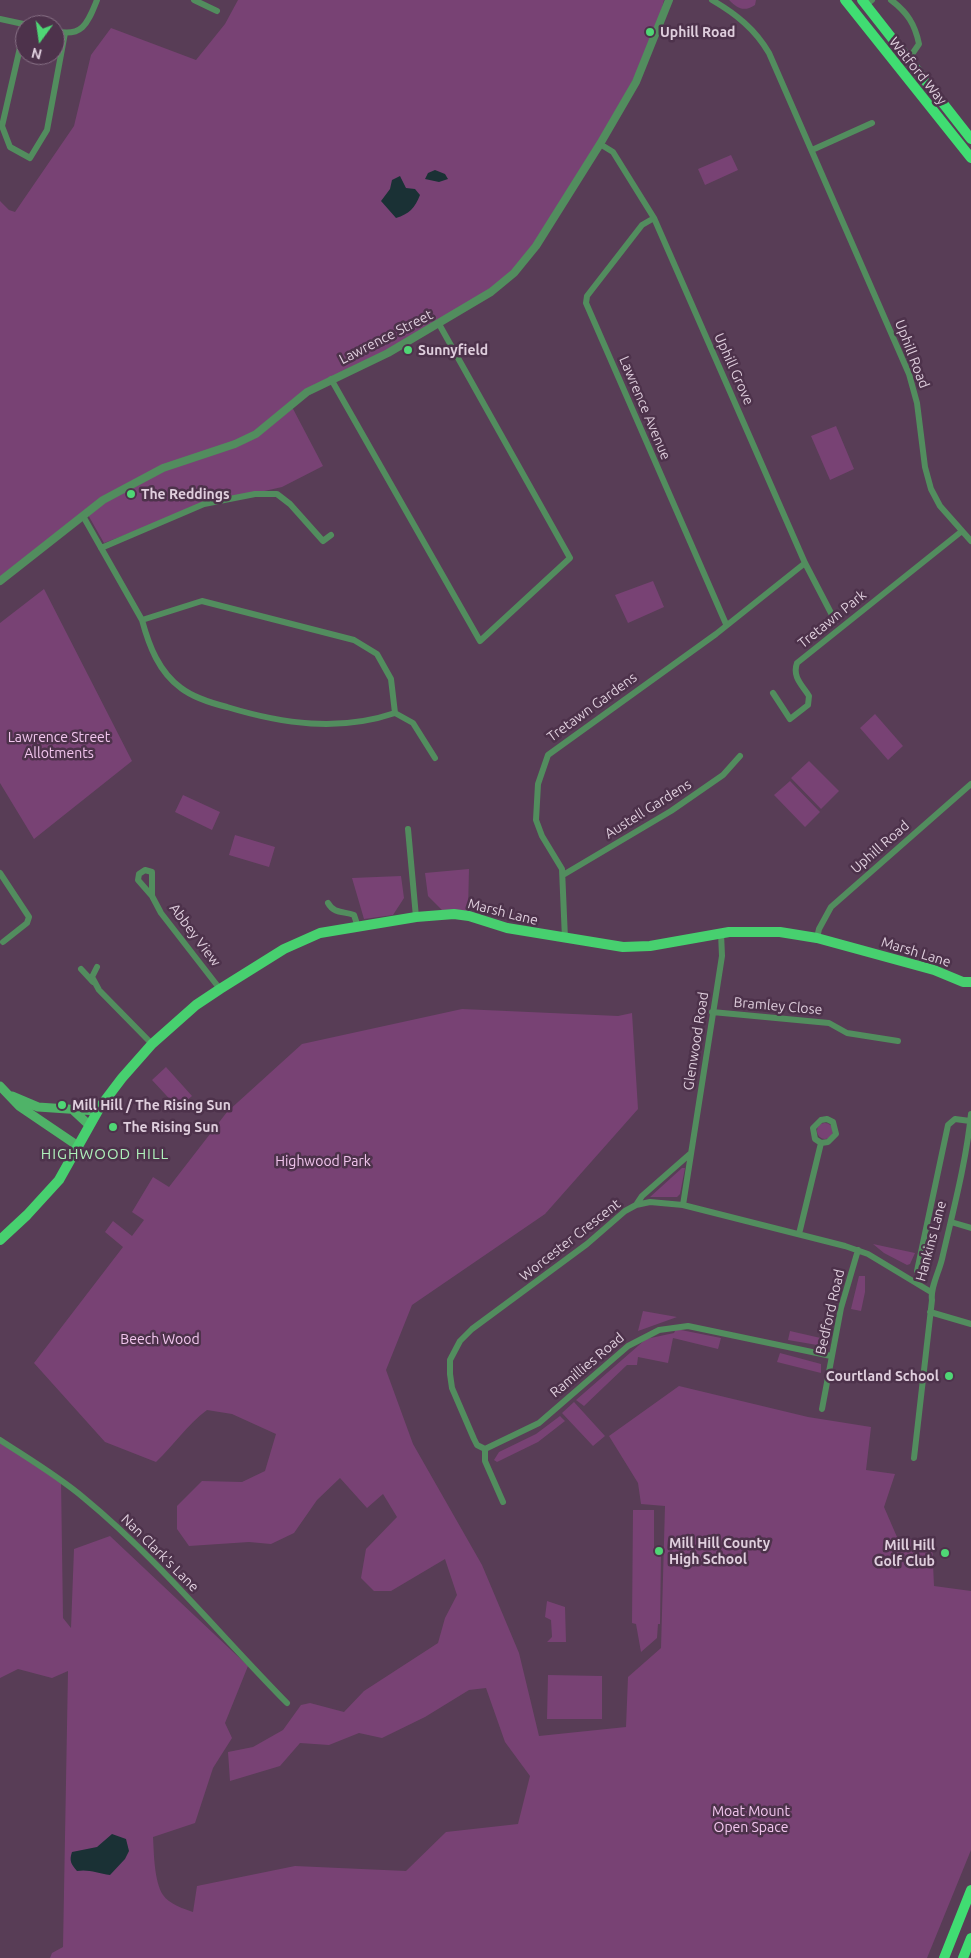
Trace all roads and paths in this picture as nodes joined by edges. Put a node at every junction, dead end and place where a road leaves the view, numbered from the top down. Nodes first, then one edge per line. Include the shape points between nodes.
1 (97, 0) edge
2 (194, 0) edge
3 (669, 0) edge
4 (712, 0) edge
5 (845, 0) edge
6 (891, 0) edge
7 (867, 2) edge
8 (217, 11) dead end
9 (0, 19) edge
10 (15, 22) edge
11 (65, 34) edge
12 (908, 60) junction
13 (16, 65) edge
14 (59, 65) edge
15 (872, 123) dead end
16 (1, 126) edge
17 (971, 139) edge
18 (600, 144) junction
19 (812, 150) junction
20 (971, 158) edge
21 (654, 218) junction
22 (439, 324) junction
23 (330, 379) junction
24 (82, 516) junction
25 (962, 531) junction
26 (331, 535) dead end
27 (971, 541) edge
28 (101, 548) junction
29 (805, 563) junction
30 (0, 581) edge
31 (830, 613) dead end
32 (142, 620) junction
33 (726, 624) junction
34 (773, 693) dead end
35 (396, 713) junction
36 (740, 756) dead end
37 (434, 758) dead end
38 (971, 784) edge
39 (408, 829) dead end
40 (0, 873) edge
41 (563, 875) junction
42 (152, 896) dead end
43 (328, 903) dead end
44 (416, 917) junction
45 (358, 927) junction
46 (721, 933) junction
47 (817, 938) junction
48 (565, 939) junction
49 (3, 942) dead end
50 (97, 966) dead end
51 (81, 969) dead end
52 (971, 982) edge
53 (94, 983) junction
54 (220, 988) junction
55 (712, 1012) junction
56 (898, 1041) dead end
57 (152, 1044) junction
58 (0, 1086) edge
59 (12, 1096) junction
60 (74, 1111) junction
61 (98, 1112) junction
62 (971, 1118) edge
63 (89, 1126) junction
64 (821, 1143) dead end
65 (78, 1146) junction
66 (691, 1153) junction
67 (636, 1205) junction
68 (683, 1205) junction
69 (951, 1222) junction
70 (971, 1228) edge
71 (799, 1234) junction
72 (0, 1240) edge
73 (858, 1250) junction
74 (917, 1271) dead end
75 (931, 1292) junction
76 (930, 1312) junction
77 (971, 1324) edge
78 (831, 1356) junction
79 (822, 1409) dead end
80 (0, 1440) edge
81 (485, 1449) junction
82 (914, 1458) dead end
83 (503, 1502) dead end
84 (287, 1703) dead end
85 (971, 1890) edge
86 (971, 1938) edge
87 (944, 1958) edge
88 (963, 1958) edge

1 - 11 street via 87,24
2 - 8 street
3 - 18 street, Lawrence Street via 636,82
4 - 19 street, Uphill Road via 741,19 764,44
5 - 20 highway, Watford Way
6 - 12 street via 911,20 917,36 919,44
7 - 12 highway, Watford Way
9 - 10 street
12 - 17 highway, Watford Way
13 - 16 street
14 - 16 street via 46,130 30,158 10,147
15 - 19 street
18 - 21 street, Uphill Grove via 614,152
18 - 22 street, Lawrence Street via 536,246 514,273 491,292
19 - 25 street, Uphill Road via 909,374 931,488 940,506
21 - 29 street, Uphill Grove
21 - 33 street, Lawrence Avenue via 642,225 587,296 586,303
22 - 23 street, Lawrence Street via 388,353
22 - 23 street via 570,558 480,642
23 - 24 street, Lawrence Street via 307,392 256,434 163,468 103,500
24 - 28 street
24 - 30 street, Lawrence Street
25 - 27 street, Uphill Road
25 - 34 street, Tretawn Park via 797,663 796,678 810,696 808,706 790,719
26 - 28 street via 323,541 277,494 255,494 204,504
28 - 32 street
29 - 31 street, Uphill Grove
29 - 33 street, Tretawn Gardens
32 - 35 street via 149,647 162,670 181,688 205,701 255,716 299,724 370,721
32 - 35 street via 202,601 354,640 377,654 391,679
33 - 41 street, Tretawn Gardens via 548,755 538,784 536,820
35 - 37 street via 413,723
36 - 41 street, Austell Gardens via 723,775 671,810
38 - 47 street, Uphill Road via 831,907
39 - 44 street
40 - 49 street via 29,917 27,923
41 - 48 street, Tretawn Gardens
42 - 54 street, Abbey View via 161,913
43 - 45 street via 331,909 354,915
44 - 45 main road, Marsh Lane
44 - 48 main road, Marsh Lane via 470,916 507,928
45 - 54 main road, Marsh Lane via 306,938
46 - 47 main road, Marsh Lane via 780,932
46 - 48 main road, Marsh Lane via 650,946 623,947
46 - 55 street, Glenwood Road via 722,956
47 - 52 main road, Marsh Lane
50 - 53 street via 93,972
51 - 53 street
53 - 57 street
54 - 57 main road, Marsh Lane
55 - 56 street, Bramley Close via 829,1023 847,1033
55 - 66 street, Glenwood Road
57 - 61 main road, Marsh Lane
58 - 59 main road
59 - 60 main road via 38,1107
59 - 65 main road via 18,1106
60 - 61 main road
60 - 63 main road
61 - 63 main road, Marsh Lane
62 - 69 street, Hankins Lane
62 - 74 street, Hankins Lane via 955,1119 948,1125
63 - 65 main road, Marsh Lane
64 - 71 street
65 - 72 main road via 58,1180
66 - 67 street
66 - 68 street, Glenwood Road
67 - 68 street, Worcester Crescent via 664,1202
67 - 81 street, Worcester Crescent via 460,1341 450,1360 452,1388 474,1439
68 - 71 street, Worcester Crescent
69 - 70 street
69 - 75 street, Hankins Lane
71 - 73 street, Worcester Crescent
73 - 75 street, Worcester Crescent
73 - 78 street, Bedford Road
75 - 76 street, Hankins Lane
76 - 77 street
76 - 82 street, Hankins Lane
78 - 79 street, Bedford Road
78 - 81 street, Ramillies Road via 688,1326 659,1330 628,1346 539,1423
80 - 84 street, Nan Clark's Lane via 61,1479 117,1527
81 - 83 street via 485,1461
85 - 87 highway
86 - 88 highway

